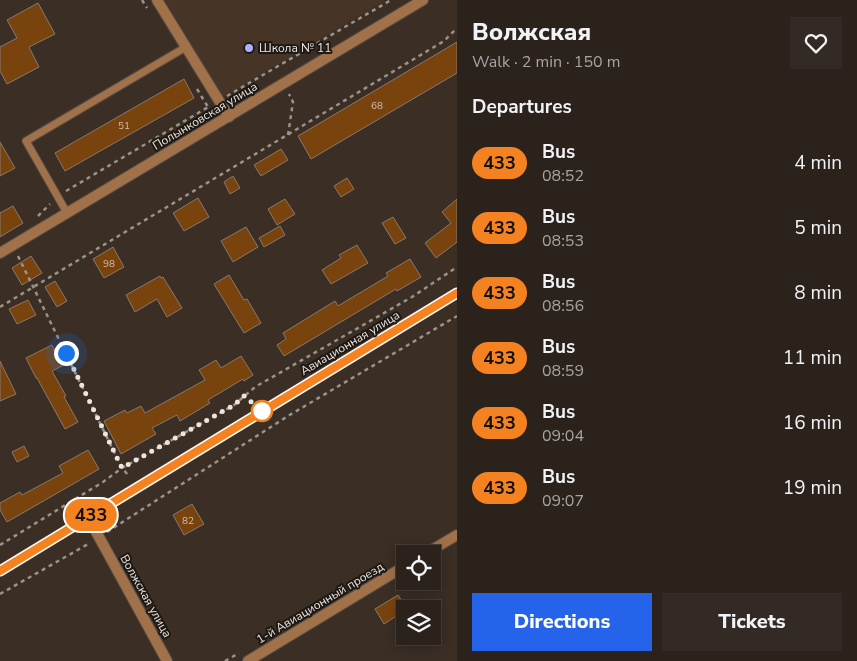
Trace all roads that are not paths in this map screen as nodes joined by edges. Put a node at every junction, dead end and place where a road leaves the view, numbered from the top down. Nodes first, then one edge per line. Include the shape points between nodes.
1 (158, 0) edge
2 (423, 0) edge
3 (186, 48) junction
4 (229, 117) junction
5 (67, 213) junction
6 (0, 253) edge
7 (457, 293) edge
8 (88, 517) junction
9 (457, 534) edge
10 (439, 545) edge
11 (0, 571) edge
12 (396, 571) edge
13 (167, 661) edge
14 (248, 661) edge

1 - 3 street
2 - 4 street, Полынковская улица
3 - 4 street
3 - 5 lane via 26,141
4 - 5 street, Полынковская улица
5 - 6 street, Полынковская улица
7 - 8 main road, Авиационная улица
8 - 11 main road, Авиационная улица
8 - 13 street, Волжская улица
9 - 10 street
12 - 14 street, 1-й Авиационный проезд

